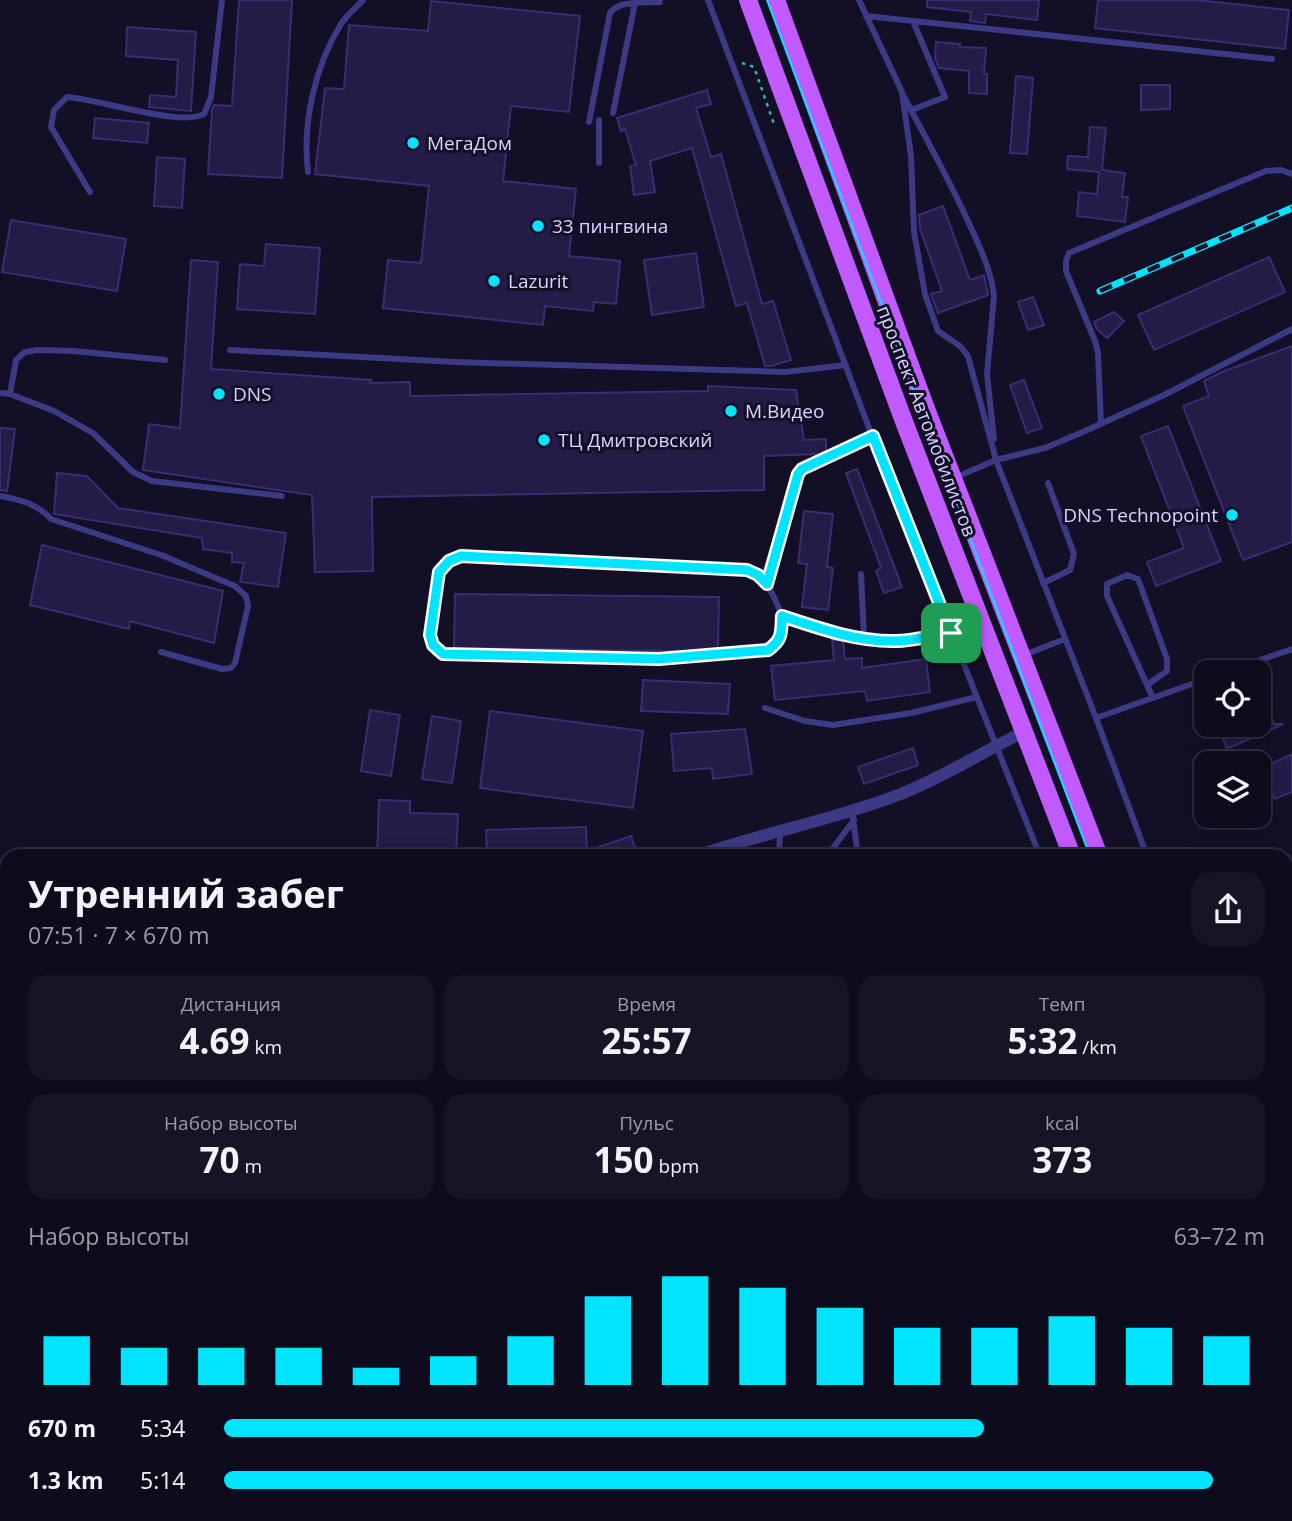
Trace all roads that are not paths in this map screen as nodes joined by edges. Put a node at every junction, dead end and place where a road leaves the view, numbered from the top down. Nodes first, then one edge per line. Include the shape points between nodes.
1 (222, 0) edge
2 (363, 0) edge
3 (708, 0) edge
4 (748, 0) edge
5 (776, 0) edge
6 (859, 0) edge
7 (660, 2) edge
8 (635, 3) junction
9 (866, 16) junction
10 (914, 20) junction
11 (1272, 59) dead end
12 (902, 92) junction
13 (912, 110) junction
14 (613, 113) dead end
15 (599, 120) dead end
16 (589, 122) dead end
17 (599, 163) dead end
18 (308, 172) dead end
19 (1292, 174) edge
20 (90, 192) dead end
21 (1292, 329) edge
22 (230, 349) dead end
23 (164, 360) dead end
24 (846, 365) junction
25 (0, 393) edge
26 (10, 394) junction
27 (1101, 424) junction
28 (873, 436) junction
29 (996, 460) junction
30 (954, 478) junction
31 (1048, 483) dead end
32 (0, 496) edge
33 (282, 496) dead end
34 (860, 574) dead end
35 (1043, 583) junction
36 (767, 584) junction
37 (782, 616) junction
38 (951, 633) junction
39 (864, 638) junction
40 (1065, 639) junction
41 (1292, 649) edge
42 (161, 652) dead end
43 (1022, 656) junction
44 (1260, 660) edge
45 (1194, 683) edge
46 (1147, 685) junction
47 (977, 697) junction
48 (1153, 698) junction
49 (765, 708) dead end
50 (1096, 718) junction
51 (1024, 732) junction
52 (997, 745) junction
53 (853, 815) junction
54 (780, 830) junction
55 (719, 849) edge
56 (779, 849) edge
57 (831, 849) edge
58 (857, 849) edge
59 (1037, 849) edge
60 (1069, 849) edge
61 (1096, 849) edge
62 (1144, 849) edge

1 - 20 lane via 211,97 198,118 67,97 54,110 51,127
2 - 18 lane via 342,22 324,57 306,137
3 - 24 lane
4 - 51 main road, проспект Автомобилистов
5 - 30 main road, проспект Автомобилистов
6 - 9 lane
7 - 8 lane
8 - 14 lane
8 - 16 lane via 621,4 610,13
9 - 10 lane
9 - 12 lane
10 - 11 lane
10 - 13 lane via 946,97
12 - 13 lane
12 - 29 lane via 911,156 914,232 925,295 938,331 968,356
13 - 29 lane via 940,160 993,285 987,374
15 - 17 lane
19 - 27 lane via 1266,171 1069,253 1066,271 1098,353
21 - 27 lane
22 - 24 lane via 455,362 771,371
23 - 26 lane via 74,351 25,352 16,360
24 - 28 lane
25 - 26 lane
26 - 33 lane via 93,433 133,472 152,481
27 - 29 lane via 1045,448
28 - 36 lane via 798,474
28 - 38 lane
29 - 30 lane
29 - 35 lane
30 - 43 main road, проспект Автомобилистов
31 - 35 lane via 1074,554 1070,569
32 - 42 lane via 25,501 51,519 161,555 235,586 246,596 248,606 231,668
34 - 39 lane
35 - 40 lane
36 - 37 lane
36 - 37 lane via 747,570 461,556 439,572 430,635 443,654 659,659 768,650 781,635
37 - 39 lane
38 - 39 lane via 897,641
38 - 47 lane
40 - 43 lane
40 - 50 lane
41 - 44 lane
43 - 61 main road, проспект Автомобилистов
45 - 48 lane
46 - 46 lane via 1107,596 1107,584 1127,575 1138,579 1167,659 1167,671
46 - 48 lane
47 - 49 lane via 833,725 805,722
47 - 52 lane
48 - 50 lane
50 - 62 lane
51 - 52 street
51 - 60 main road, проспект Автомобилистов
52 - 53 street
52 - 59 lane
53 - 54 street
53 - 57 lane
53 - 58 lane
54 - 55 street
54 - 56 lane

